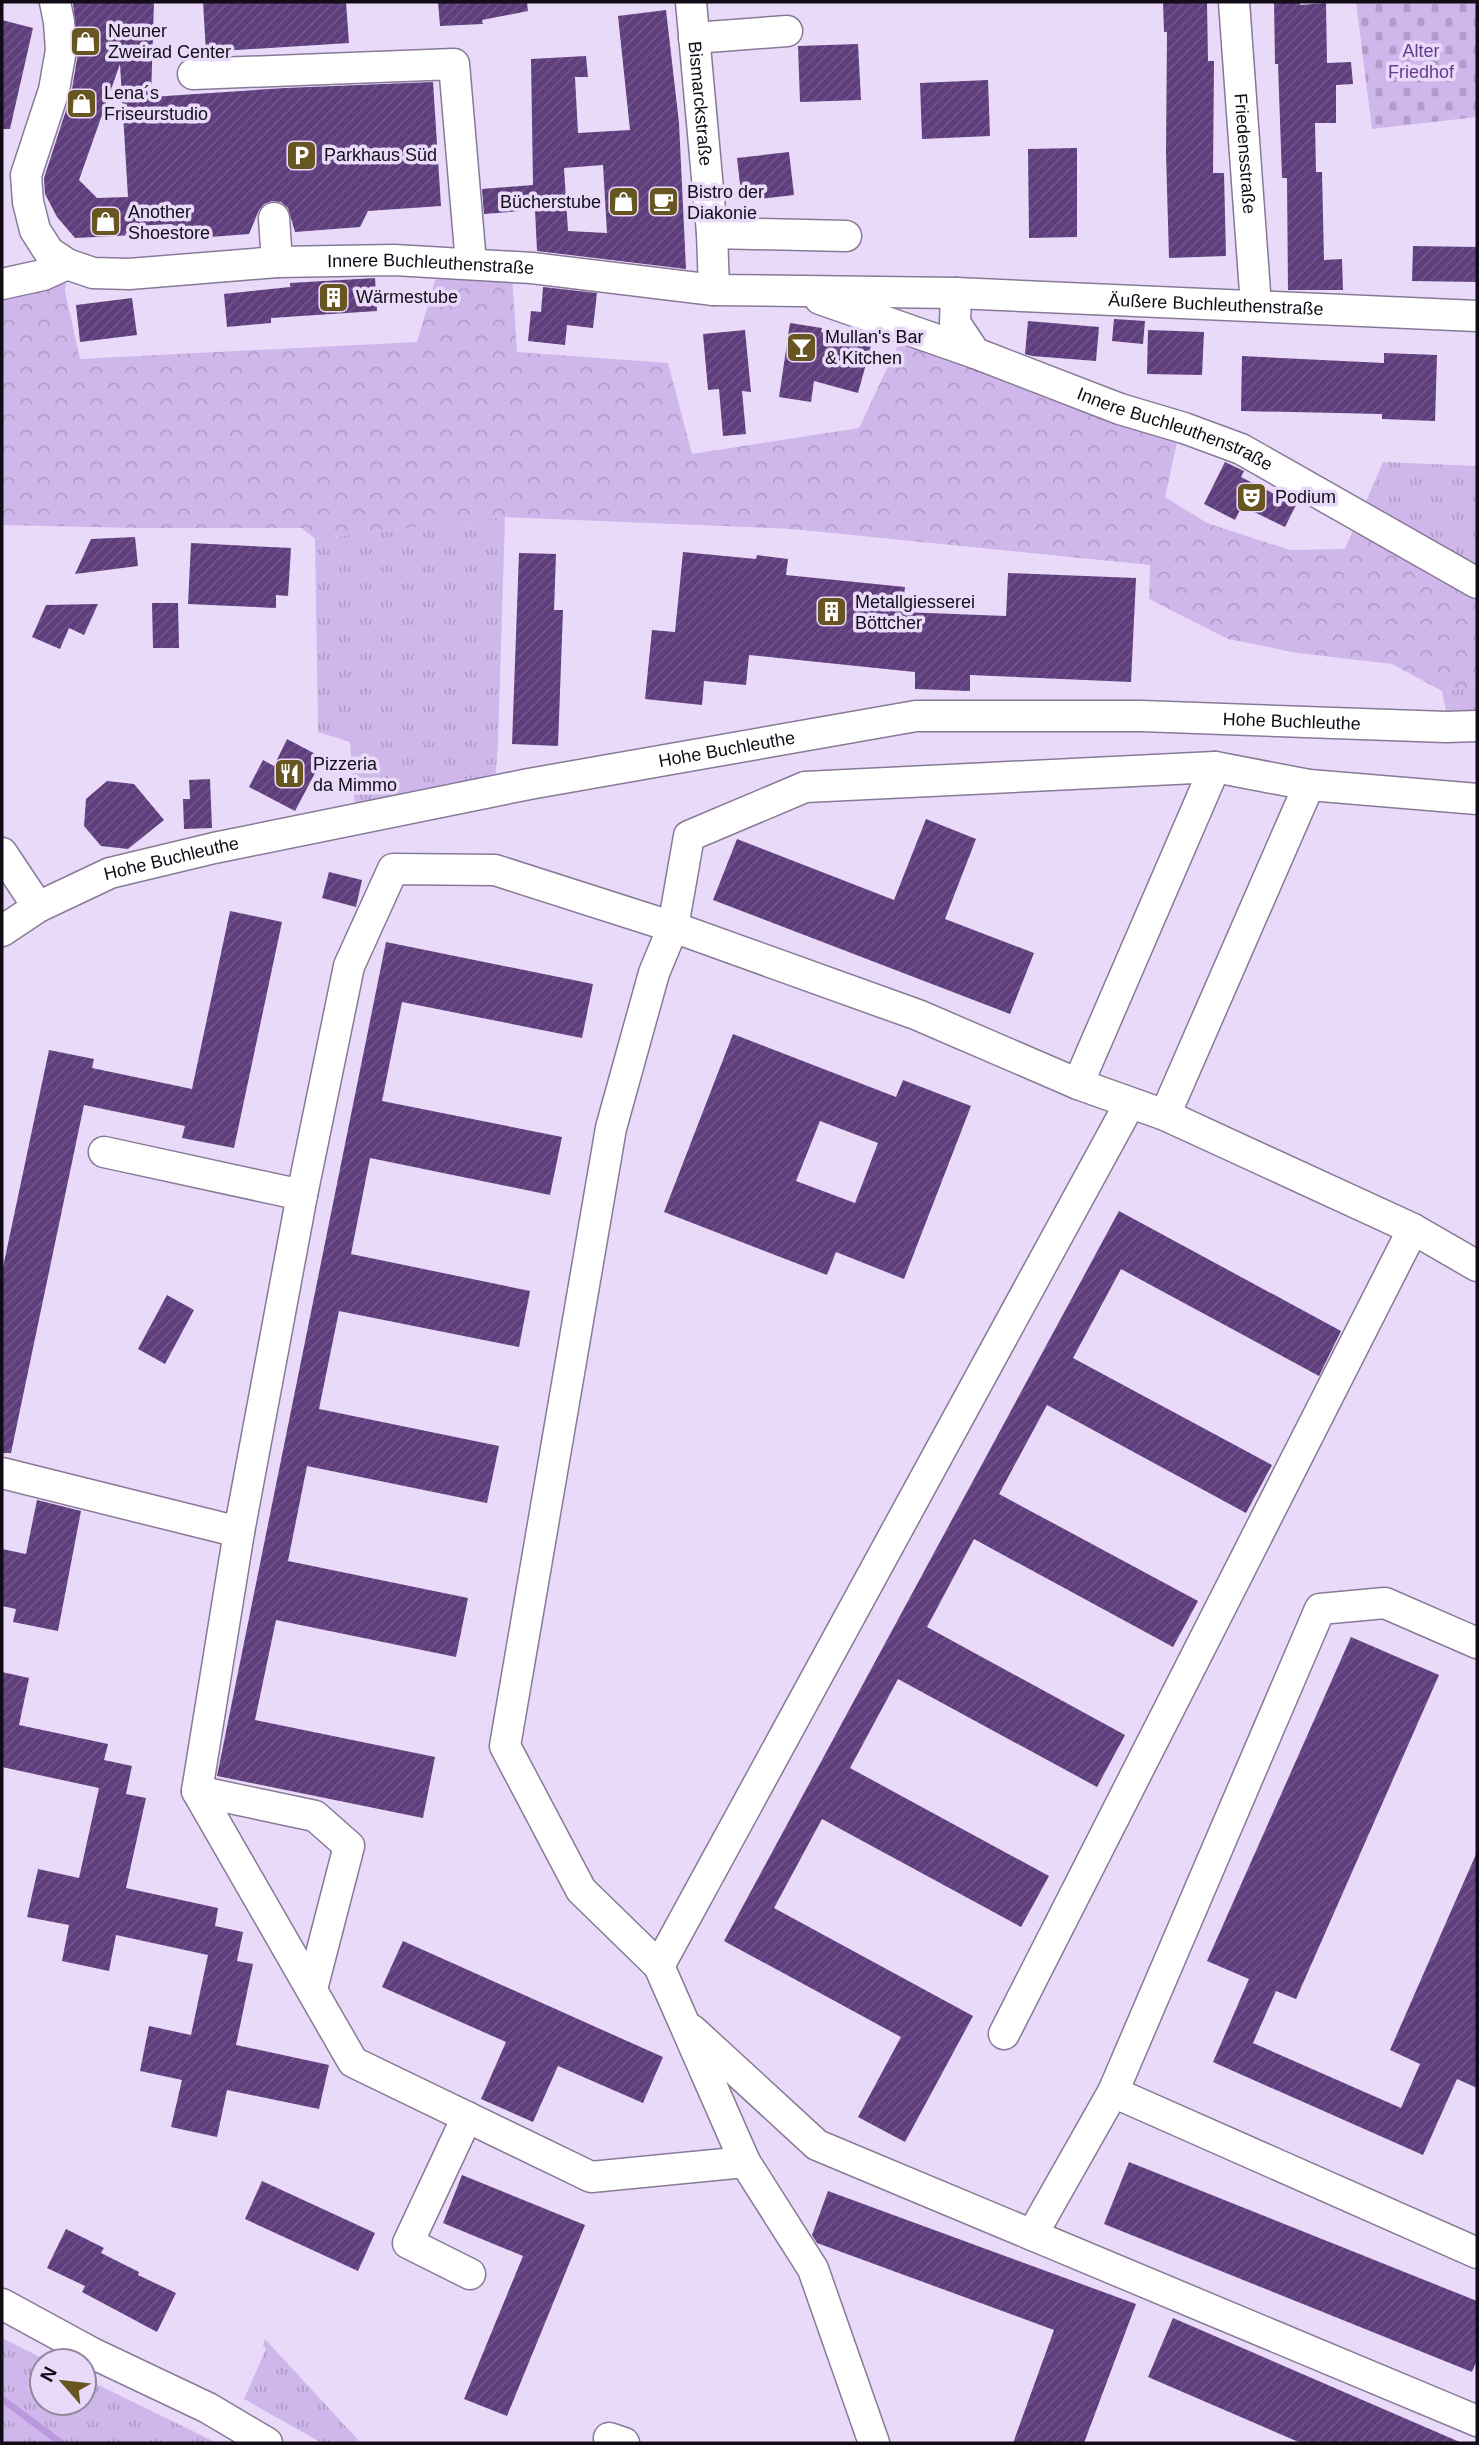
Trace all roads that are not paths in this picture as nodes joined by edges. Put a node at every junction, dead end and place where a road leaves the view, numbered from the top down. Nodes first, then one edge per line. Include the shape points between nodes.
1 (55, 2) edge
2 (691, 2) edge
3 (1234, 2) edge
4 (787, 31) dead end
5 (694, 38) junction
6 (193, 74) dead end
7 (274, 218) dead end
8 (712, 233) junction
9 (846, 236) dead end
10 (277, 262) junction
11 (471, 263) junction
12 (67, 264) junction
13 (2, 284) edge
14 (714, 290) junction
15 (793, 290) junction
16 (956, 293) junction
17 (1256, 306) junction
18 (1477, 316) edge
19 (975, 353) junction
20 (1477, 583) edge
21 (1477, 726) edge
22 (1215, 767) junction
23 (1308, 785) junction
24 (1477, 799) edge
25 (2, 853) edge
26 (38, 907) junction
27 (673, 928) junction
28 (2, 931) edge
29 (1078, 1084) junction
30 (1130, 1103) junction
31 (1165, 1115) junction
32 (104, 1152) dead end
33 (302, 1195) junction
34 (1413, 1229) junction
35 (1477, 1266) edge
36 (2, 1474) edge
37 (239, 1532) junction
38 (1477, 1643) edge
39 (197, 1791) junction
40 (659, 1966) junction
41 (312, 1989) junction
42 (683, 2021) junction
43 (1004, 2034) dead end
44 (1113, 2092) junction
45 (467, 2117) junction
46 (745, 2162) junction
47 (1032, 2235) junction
48 (1477, 2253) edge
49 (470, 2274) dead end
50 (2, 2304) edge
51 (1477, 2421) edge
52 (267, 2443) edge
53 (874, 2443) edge

1 - 12 street, Innere Buchleuthenstraße via 61,50 54,90 26,174 35,230 49,253
2 - 5 street, Bismarckstraße
3 - 17 street, Friedensstraße
4 - 5 street
5 - 8 street, Bismarckstraße
6 - 11 street via 454,64
7 - 10 street
8 - 9 street
8 - 14 street, Bismarckstraße
10 - 11 street, Innere Buchleuthenstraße
10 - 12 street, Innere Buchleuthenstraße via 129,274 93,273
11 - 14 street, Innere Buchleuthenstraße
12 - 13 street
14 - 15 street, Innere Buchleuthenstraße
15 - 16 street, Innere Buchleuthenstraße
15 - 19 street, Innere Buchleuthenstraße
16 - 17 street, Äußere Buchleuthenstraße
16 - 19 street via 955,323
17 - 18 street, Äußere Buchleuthenstraße
19 - 20 street, Innere Buchleuthenstraße via 1241,449
21 - 26 street, Hohe Buchleuthe via 1141,716 916,716 529,784 215,848 110,873
22 - 23 street
22 - 27 street via 805,787 689,836
22 - 29 street
23 - 24 street
23 - 31 street
25 - 26 street
26 - 28 street, Hohe Buchleuthe
27 - 29 street via 918,1015
27 - 33 street via 495,870 393,869 349,966
27 - 40 street via 654,973 611,1128 506,1746 581,1890
29 - 30 street
30 - 31 street
30 - 40 street
31 - 34 street
32 - 33 street
33 - 37 street
34 - 35 street
34 - 43 street
36 - 37 street
37 - 39 street
38 - 44 street via 1384,1603 1320,1609
39 - 41 street
39 - 41 street via 315,1816 349,1846
40 - 42 street
41 - 45 street via 354,2062
42 - 46 street
42 - 47 street via 817,2145
44 - 47 street
44 - 48 street
45 - 46 street via 591,2177
45 - 49 street via 408,2243
46 - 53 street via 813,2269
47 - 51 street
50 - 52 street via 92,2353 208,2407

